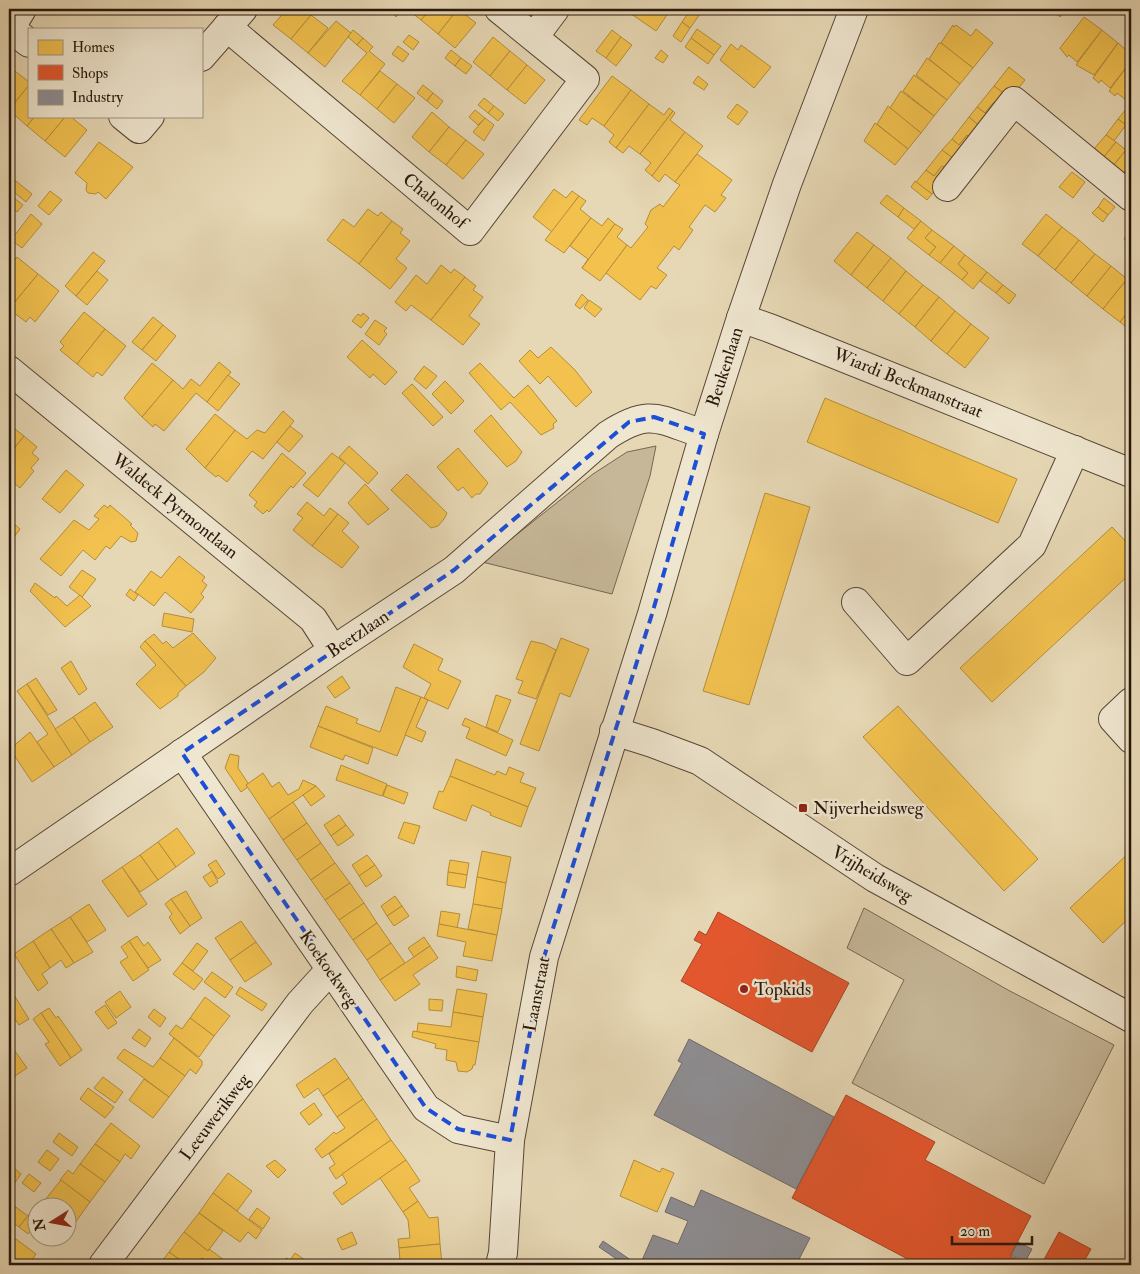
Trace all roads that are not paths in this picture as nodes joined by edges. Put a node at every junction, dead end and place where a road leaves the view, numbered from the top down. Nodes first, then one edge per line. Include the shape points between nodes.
1 (499, 9) edge
2 (555, 9) edge
3 (854, 9) edge
4 (235, 18) edge
5 (534, 36) junction
6 (202, 56) edge
7 (125, 118) edge
8 (148, 118) edge
9 (947, 187) dead end
10 (1131, 198) edge
11 (741, 318) junction
12 (9, 370) edge
13 (704, 434) junction
14 (1075, 450) junction
15 (1131, 473) edge
16 (856, 602) dead end
17 (334, 650) junction
18 (1131, 702) edge
19 (614, 731) junction
20 (1131, 739) edge
21 (182, 753) junction
22 (9, 872) edge
23 (330, 970) junction
24 (1131, 1018) edge
25 (510, 1140) junction
26 (103, 1265) edge
27 (500, 1265) edge

1 - 5 street, Chalonhof
2 - 5 street
3 - 11 street, Beukenlaan via 787,184
4 - 5 street, Chalonhof via 470,231 585,79
4 - 6 street, Chalonhof
7 - 8 street via 139,129
9 - 10 street via 1014,101
11 - 13 street, Beukenlaan
11 - 14 street, Wiardi Beckmanstraat
12 - 17 street, Waldeck Pyrmontlaan via 312,619
13 - 17 street, Beetzlaan via 654,417 629,422 608,435 454,570
13 - 19 street, Beukenlaan
14 - 15 street, Wiardi Beckmanstraat
14 - 16 street via 1032,545 908,661
17 - 21 street, Beetzlaan
18 - 20 street via 1113,720
19 - 24 street, Vrijheidsweg via 700,761 875,878
19 - 25 street, Laanstraat via 544,957
21 - 22 street, Beetzlaan
21 - 23 street, Koekoekweg
23 - 25 street, Koekoekweg via 426,1108 458,1129
23 - 26 street, Leeuwerikweg via 300,1003
25 - 27 street, Laanstraat

